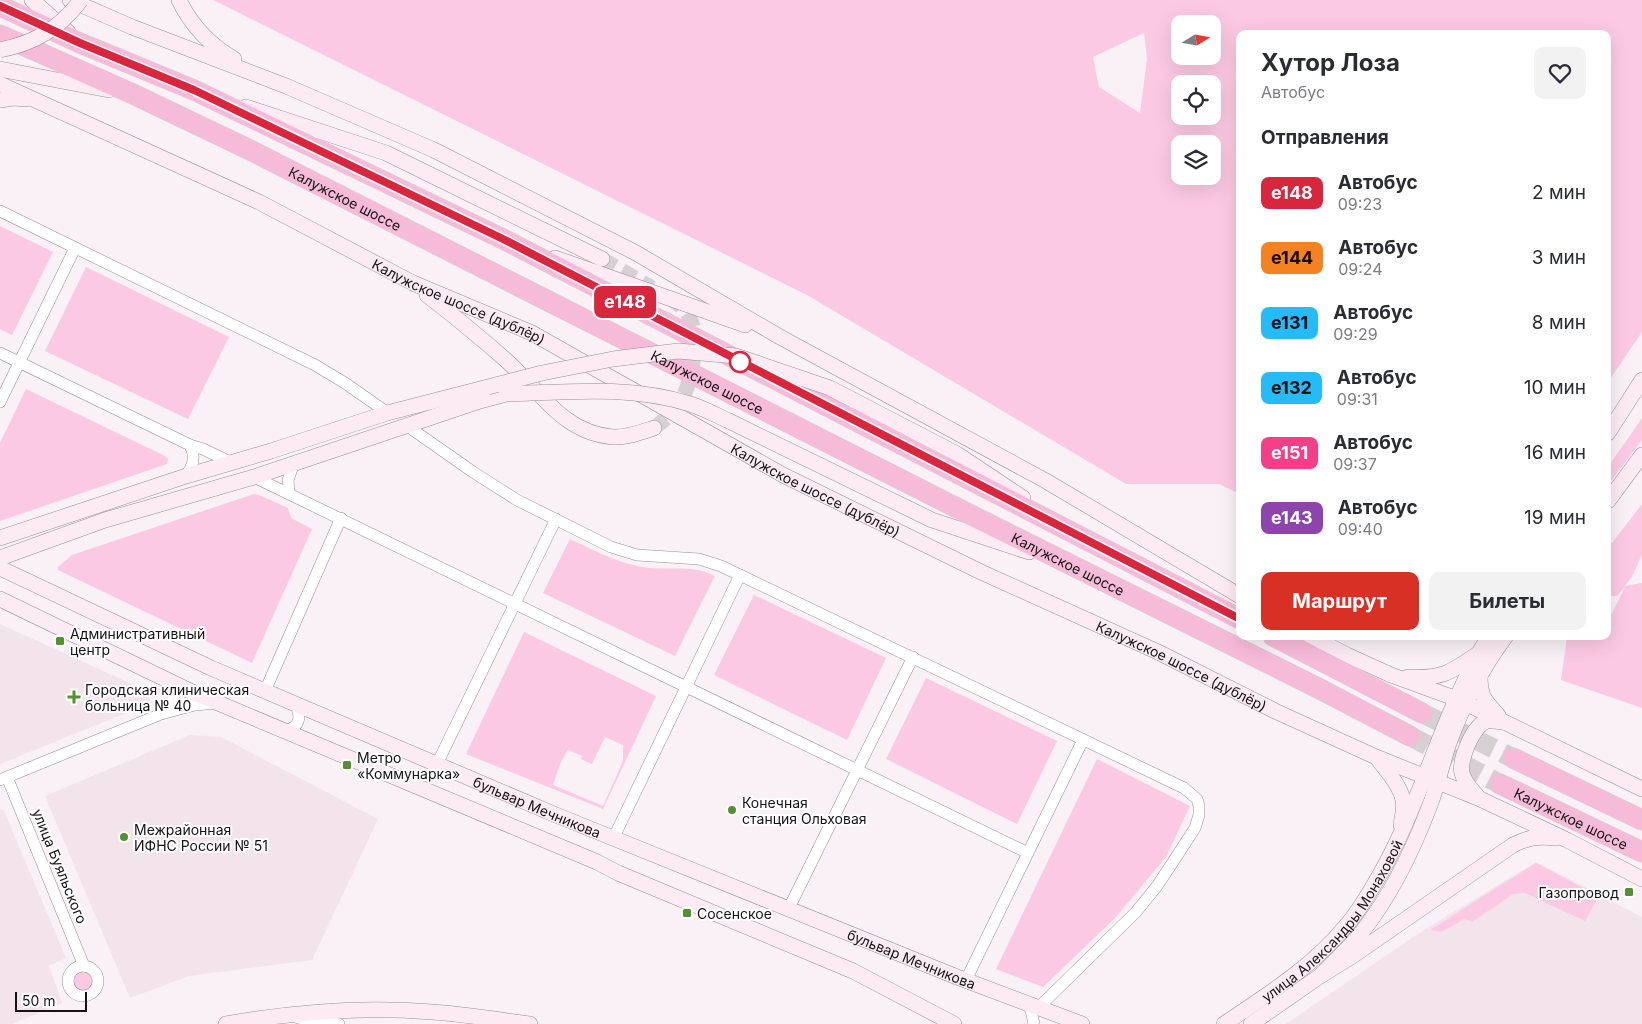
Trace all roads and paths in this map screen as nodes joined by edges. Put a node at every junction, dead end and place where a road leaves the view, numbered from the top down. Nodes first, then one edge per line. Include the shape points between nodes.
1 (32, 0) edge
2 (70, 0) edge
3 (81, 0) edge
4 (179, 0) edge
5 (0, 6) edge
6 (0, 35) edge
7 (80, 43) junction
8 (0, 50) edge
9 (0, 69) edge
10 (0, 84) edge
11 (286, 86) junction
12 (194, 90) junction
13 (133, 94) junction
14 (0, 100) edge
15 (37, 101) junction
16 (0, 211) edge
17 (503, 239) junction
18 (75, 248) junction
19 (602, 259) tunnel mouth
20 (413, 283) junction
21 (780, 337) junction
22 (0, 353) edge
23 (19, 362) junction
24 (1642, 380) edge
25 (0, 402) edge
26 (385, 411) dead end
27 (654, 428) tunnel mouth
28 (1611, 428) edge
29 (413, 430) dead end
30 (190, 445) junction
31 (1642, 455) edge
32 (230, 462) junction
33 (294, 464) junction
34 (186, 476) junction
35 (254, 477) junction
36 (290, 493) junction
37 (1611, 497) edge
38 (341, 518) junction
39 (556, 520) junction
40 (1080, 537) junction
41 (0, 538) edge
42 (0, 558) edge
43 (1071, 566) junction
44 (0, 568) edge
45 (740, 575) junction
46 (1236, 594) edge
47 (0, 599) edge
48 (515, 603) junction
49 (1236, 618) edge
50 (1281, 640) edge
51 (1318, 640) edge
52 (1486, 640) edge
53 (1503, 640) edge
54 (1479, 652) junction
55 (912, 657) junction
56 (1391, 675) junction
57 (1480, 675) junction
58 (172, 682) junction
59 (686, 686) junction
60 (264, 691) junction
61 (1461, 702) junction
62 (217, 703) junction
63 (296, 704) junction
64 (1422, 713) tunnel mouth
65 (162, 714) junction
66 (1504, 722) junction
67 (285, 731) junction
68 (1410, 736) tunnel mouth
69 (1083, 740) junction
70 (1376, 757) junction
71 (1513, 758) tunnel mouth
72 (437, 764) junction
73 (856, 770) junction
74 (4, 779) edge
75 (1431, 779) junction
76 (1500, 784) tunnel mouth
77 (1642, 789) edge
78 (1478, 798) junction
79 (1424, 801) junction
80 (1642, 820) edge
81 (613, 839) junction
82 (1567, 840) junction
83 (1398, 842) junction
84 (1642, 852) edge
85 (1028, 853) junction
86 (1642, 879) edge
87 (789, 908) junction
88 (84, 966) dead end
89 (1320, 976) junction
90 (966, 980) junction
91 (1032, 1004) junction
92 (274, 1017) junction
93 (226, 1024) edge
94 (339, 1024) edge
95 (530, 1024) edge
96 (954, 1024) edge
97 (1034, 1024) edge
98 (1082, 1024) edge
99 (1224, 1024) edge
100 (1251, 1024) edge

1 - 7 main road
2 - 11 main road
3 - 8 main road, bridge via 48,33
4 - 11 main road via 192,22 222,52
5 - 7 highway, Калужское шоссе
6 - 13 highway, Калужское шоссе
7 - 12 highway, Калужское шоссе
9 - 13 main road
10 - 15 main road, Калужское шоссе (дублёр)
11 - 21 main road via 443,154 636,253
12 - 17 highway, Калужское шоссе
12 - 19 main road via 386,152
13 - 43 highway, Калужское шоссе via 250,150
14 - 15 main road
15 - 20 main road, Калужское шоссе (дублёр) via 259,202
16 - 18 street
17 - 21 main road
17 - 40 highway, Калужское шоссе
18 - 23 street
18 - 26 street via 315,365
20 - 27 main road via 508,362 569,423 588,432 614,437
20 - 70 main road, Калужское шоссе (дублёр) via 532,334 783,475 981,572 1158,652 1276,712
21 - 46 main road via 1046,481
22 - 23 street
23 - 25 street
23 - 30 street
24 - 28 main road
29 - 39 street via 492,484
30 - 32 street
30 - 34 street via 193,463
31 - 37 main road
32 - 34 main road
32 - 40 main road, bridge via 387,413 542,373 678,351 736,356 830,388 957,454
33 - 35 main road
33 - 36 street via 288,476
33 - 43 main road, bridge via 506,394 599,390 652,395 690,404 729,421 932,520
34 - 41 main road
35 - 36 street
35 - 42 main road via 105,520
36 - 38 street
38 - 48 street
38 - 60 street
39 - 45 street via 620,550 647,556 699,559
39 - 48 street
40 - 49 highway, Калужское шоссе
43 - 68 highway, Калужское шоссе
44 - 60 main road, бульвар Мечникова
45 - 55 street
45 - 59 street
47 - 58 main road, бульвар Мечникова
48 - 59 street
48 - 72 street
50 - 64 highway
51 - 56 main road
52 - 54 main road
53 - 57 main road
54 - 56 main road via 1444,674 1426,678
54 - 61 main road
55 - 69 street
55 - 73 street
56 - 61 main road
57 - 61 main road
57 - 66 main road via 1484,700
58 - 62 main road, бульвар Мечникова
58 - 65 street via 175,698
59 - 73 street
59 - 81 street
60 - 63 main road, бульвар Мечникова
61 - 66 main road
61 - 75 main road via 1449,743
62 - 65 street
62 - 67 main road, бульвар Мечникова
63 - 67 street via 298,721
63 - 72 main road, бульвар Мечникова
65 - 74 street
66 - 77 main road
66 - 78 main road via 1480,724 1462,759 1465,783
67 - 96 main road, бульвар Мечникова via 846,967
69 - 85 street
69 - 91 street via 1190,792 1198,802 1200,815 1176,858 1146,900
70 - 75 main road, Калужское шоссе (дублёр)
70 - 83 main road via 1403,799
71 - 80 highway, Калужское шоссе
72 - 81 main road, бульвар Мечникова
73 - 85 street
73 - 87 street
74 - 88 street, улица Буяльского
75 - 78 main road, Калужское шоссе (дублёр)
75 - 79 main road
76 - 84 highway, Калужское шоссе
78 - 82 main road, Калужское шоссе (дублёр)
79 - 83 main road, улица Александры Монаховой
79 - 89 main road, улица Александры Монаховой via 1414,845 1384,900 1362,932
81 - 87 main road, бульвар Мечникова
82 - 86 main road, Калужское шоссе (дублёр)
82 - 89 main road, улица Александры Монаховой via 1527,838 1513,845
83 - 99 main road, улица Александры Монаховой via 1373,888 1346,927 1286,982
85 - 90 street
87 - 90 main road, бульвар Мечникова
89 - 100 main road, улица Александры Монаховой
90 - 91 main road, бульвар Мечникова
91 - 97 street
91 - 98 main road, бульвар Мечникова
92 - 93 main road
92 - 94 street
92 - 95 main road via 401,1010

